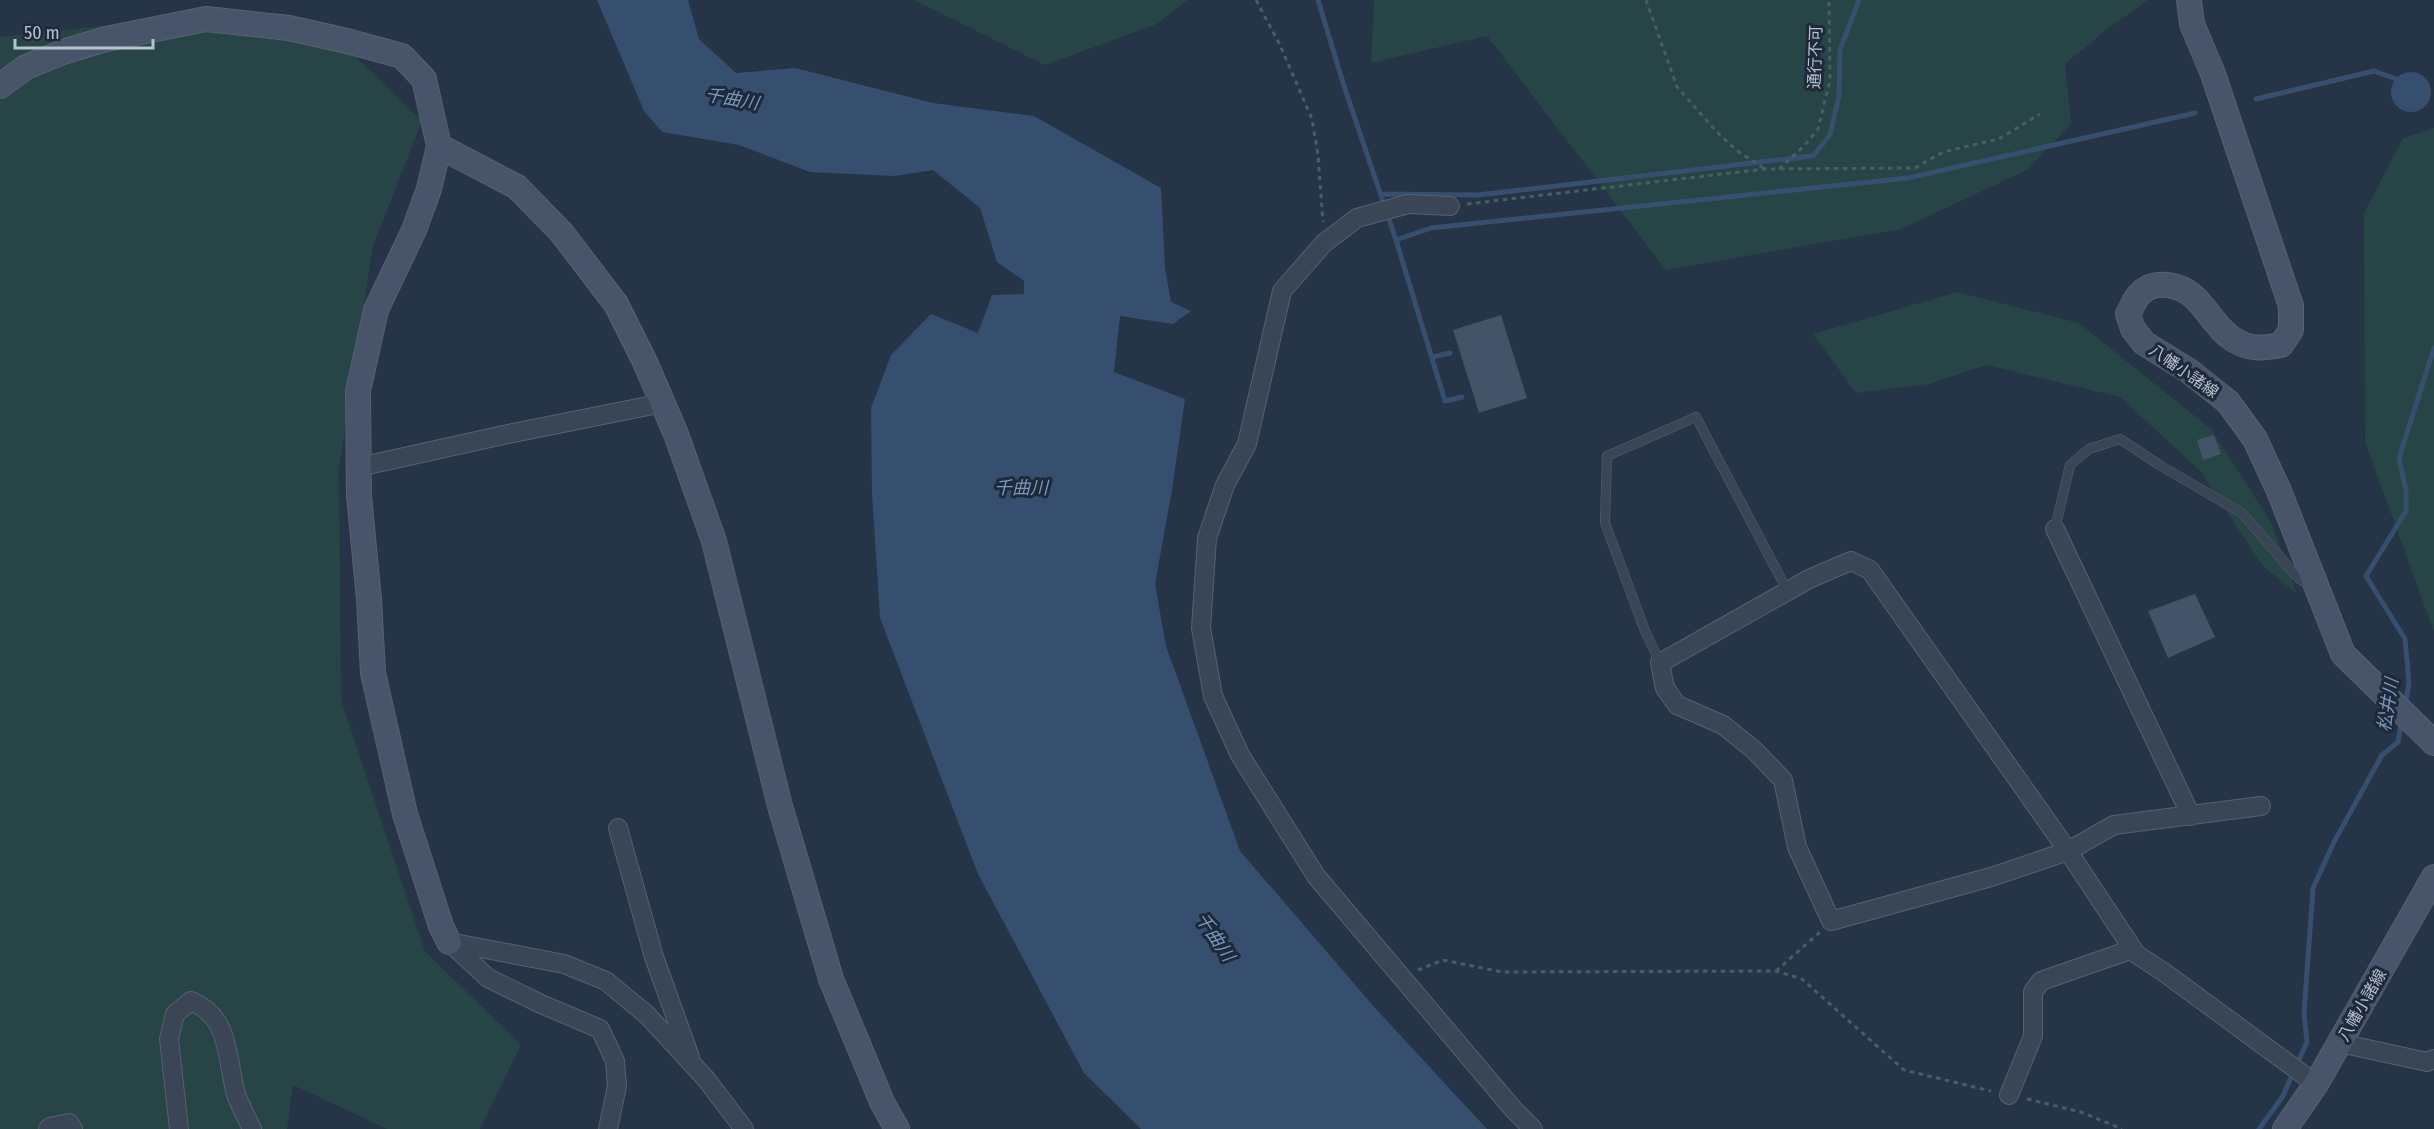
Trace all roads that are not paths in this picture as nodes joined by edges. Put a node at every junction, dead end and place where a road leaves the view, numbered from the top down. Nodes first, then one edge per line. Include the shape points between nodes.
1 (2190, 0) edge
2 (0, 86) edge
3 (439, 146) junction
4 (1450, 206) road end
5 (663, 403) junction
6 (359, 467) junction
7 (2055, 529) joint
8 (2318, 590) junction
9 (1788, 592) junction
10 (1660, 663) junction
11 (2434, 742) edge
12 (2261, 806) dead end
13 (2191, 816) junction
14 (618, 828) dead end
15 (2068, 851) junction
16 (2434, 877) edge
17 (449, 942) junction
18 (2133, 949) junction
19 (2340, 1043) junction
20 (2434, 1059) edge
21 (692, 1064) junction
22 (2316, 1084) junction
23 (2009, 1095) road end
24 (48, 1129) edge
25 (73, 1129) edge
26 (178, 1129) edge
27 (252, 1129) edge
28 (608, 1129) edge
29 (744, 1129) edge
30 (897, 1129) edge
31 (1533, 1129) edge
32 (2285, 1129) edge

1 - 8 street, 八幡小諸線 via 2192,24 2291,306 2291,330 2281,345 2259,349 2235,340 2194,297 2176,287 2158,284 2138,295 2128,314 2144,343 2189,370 2228,402 2255,439
2 - 3 street via 26,68 106,39 206,19 289,28 402,56 424,79
3 - 5 street via 517,187 561,232 616,304
3 - 6 street via 418,220 376,310 358,391
4 - 31 street via 1408,204 1357,218 1324,243 1282,291 1247,444 1225,485 1207,538 1201,628 1213,696 1240,755 1316,876
5 - 6 street
5 - 30 street via 714,541 780,806 831,979
6 - 17 street via 373,673 405,814
7 - 8 lane via 2070,465 2090,449 2120,439 2242,513 2298,578
7 - 13 street
8 - 11 street, 八幡小諸線 via 2343,654
9 - 10 street
9 - 10 lane via 1696,417 1607,456 1605,523
9 - 15 street via 1851,561 1870,570
10 - 15 street via 1665,688 1677,705 1723,725 1783,780 1797,847 1831,921 1991,877
12 - 13 street
13 - 15 street via 2115,825
14 - 21 street via 654,957
15 - 18 street
16 - 19 street, 八幡小諸線
17 - 21 street via 564,964 606,981 647,1015
17 - 28 street via 488,978 600,1029 615,1061 617,1086
18 - 22 street
18 - 23 street via 2042,981 2034,992 2033,1036
19 - 20 street via 2427,1062
19 - 22 street, 八幡小諸線
21 - 29 street
22 - 32 street, 八幡小諸線
24 - 25 street via 69,1123
26 - 27 street via 169,1039 175,1014 191,1001 205,1007 221,1026 237,1095

